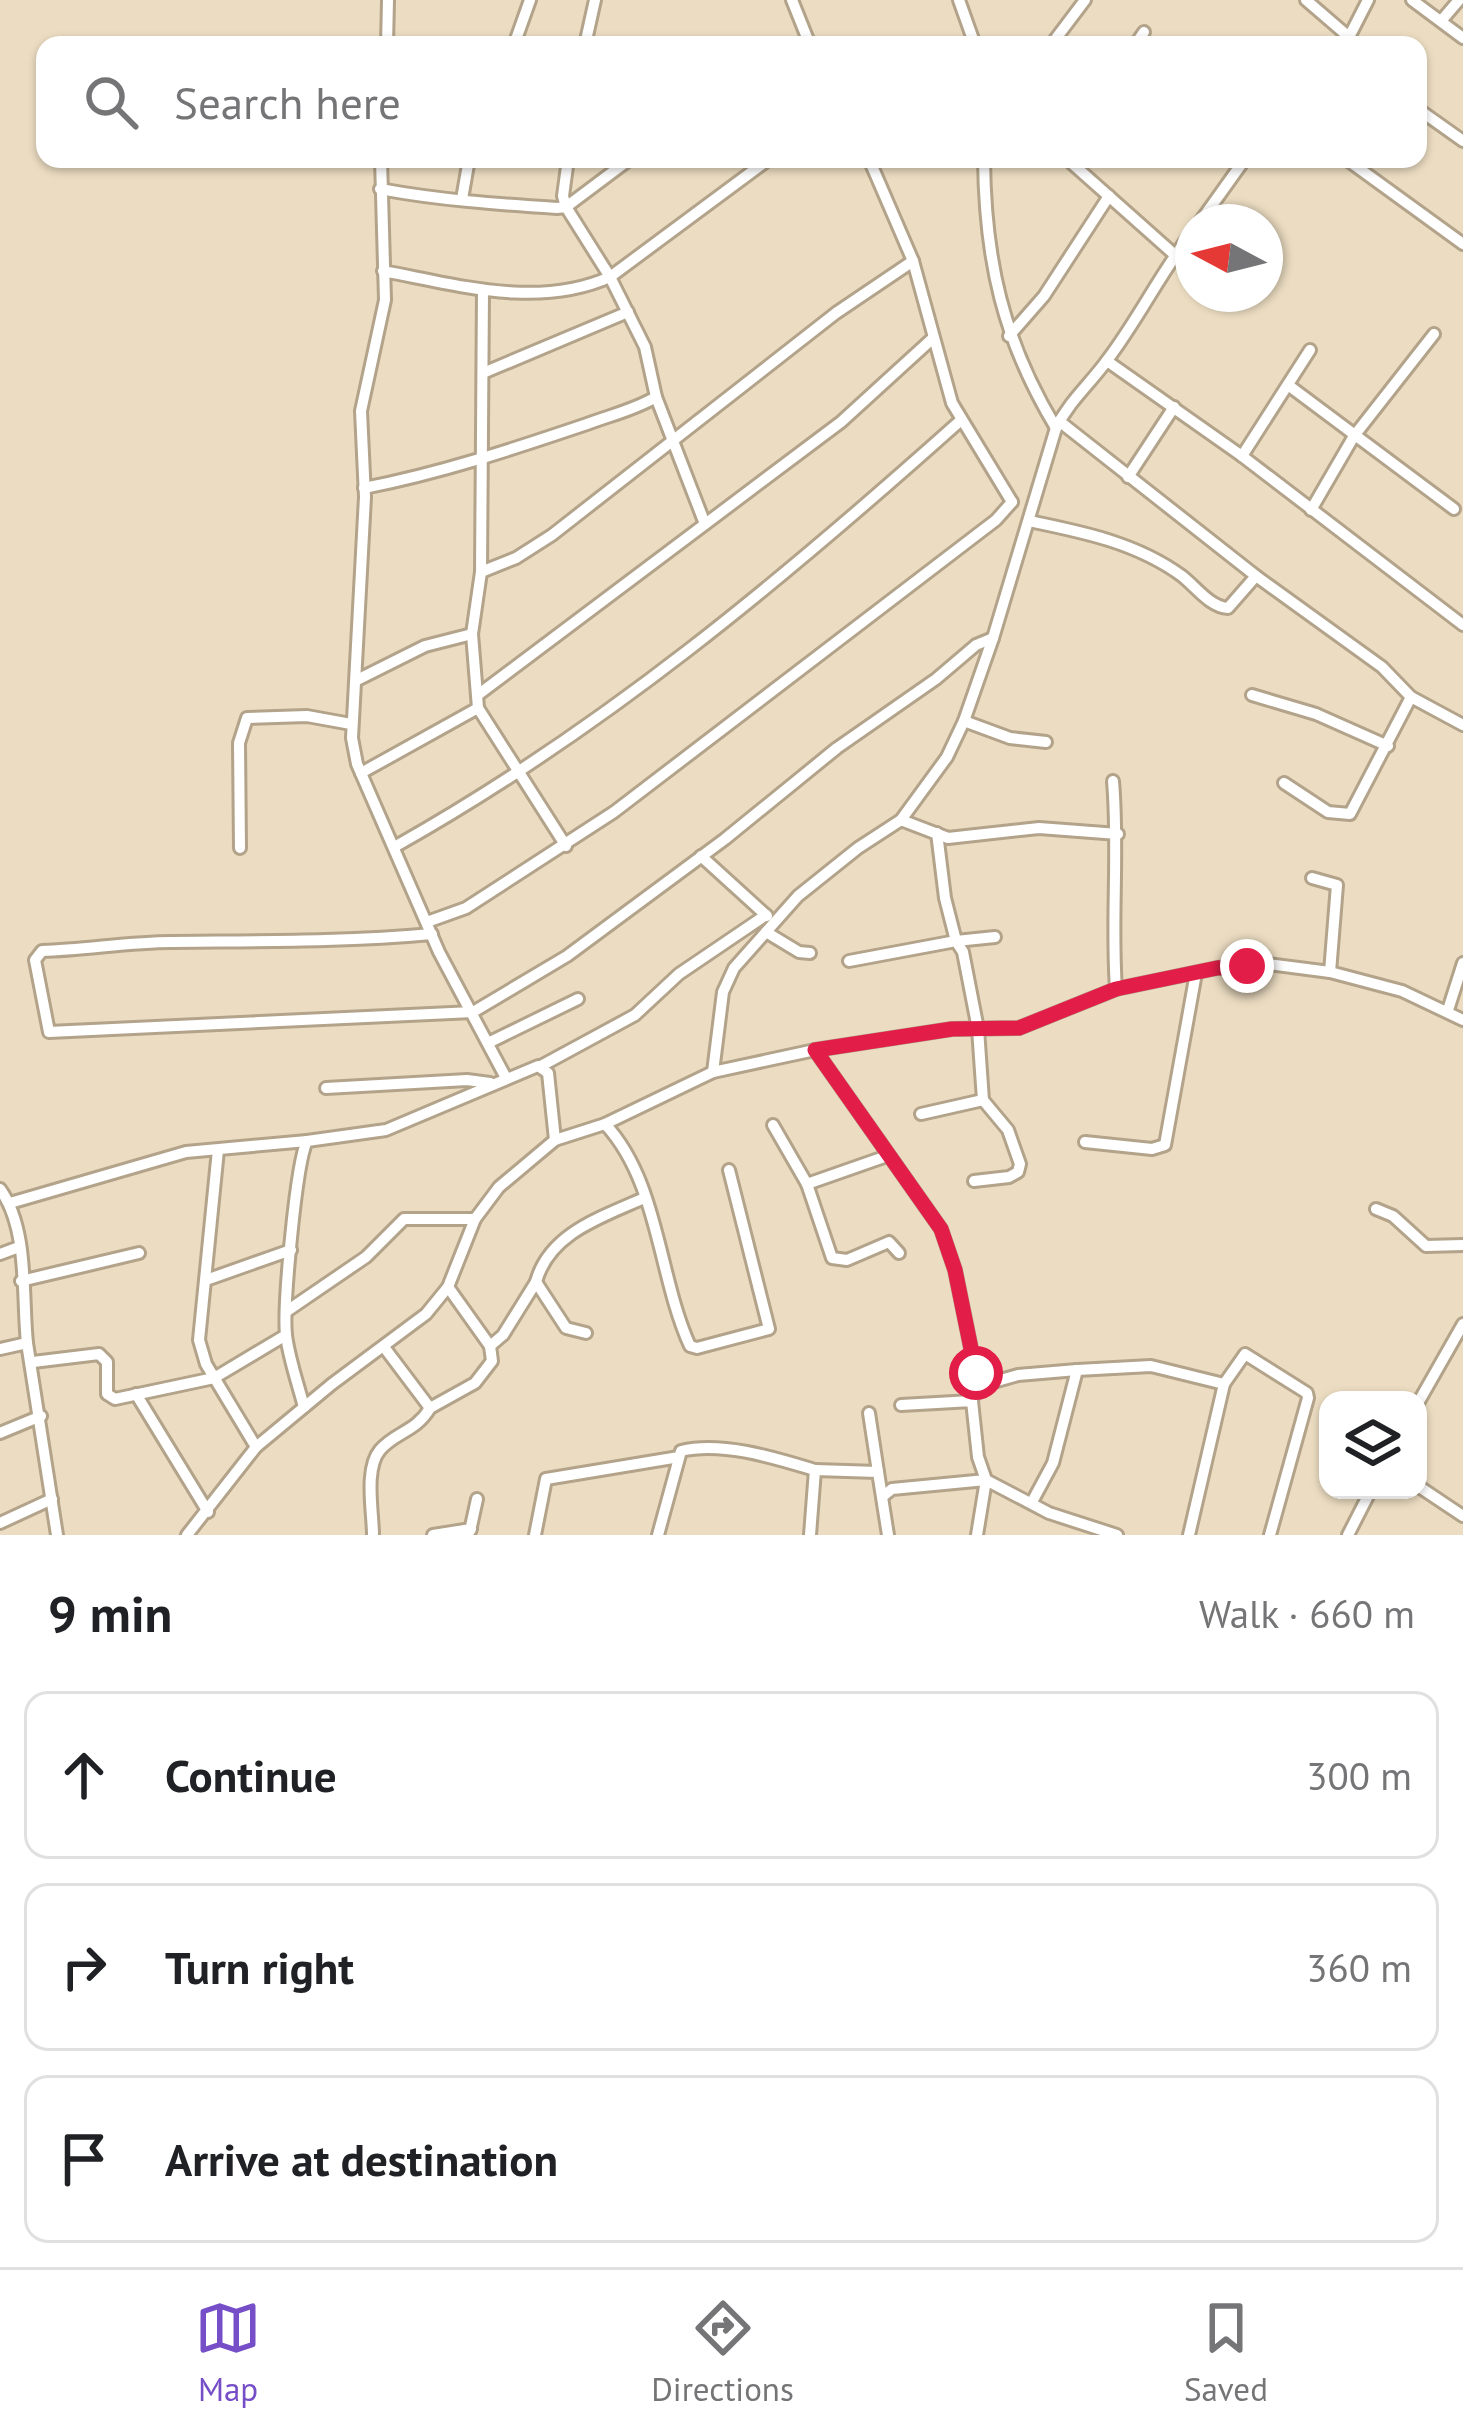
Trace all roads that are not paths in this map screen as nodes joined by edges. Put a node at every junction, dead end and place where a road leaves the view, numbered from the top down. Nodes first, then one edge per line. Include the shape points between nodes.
1 (388, 0) edge
2 (530, 0) edge
3 (595, 0) edge
4 (792, 0) edge
5 (1084, 0) edge
6 (1306, 0) edge
7 (1368, 0) edge
8 (1412, 0) edge
9 (1460, 0) edge
10 (965, 2) edge
11 (1441, 21) junction
12 (1144, 32) dead end
13 (387, 36) edge
14 (517, 36) edge
15 (587, 36) edge
16 (806, 36) edge
17 (973, 36) edge
18 (1058, 36) edge
19 (1141, 36) edge
20 (1342, 36) edge
21 (1350, 36) edge
22 (1463, 38) edge
23 (1427, 115) edge
24 (1463, 141) edge
25 (381, 168) edge
26 (467, 168) edge
27 (567, 168) edge
28 (618, 168) edge
29 (757, 168) edge
30 (873, 168) edge
31 (984, 168) edge
32 (1077, 168) edge
33 (1239, 168) edge
34 (1358, 168) edge
35 (380, 189) junction
36 (1109, 196) junction
37 (462, 199) junction
38 (1213, 204) edge
39 (566, 207) junction
40 (1463, 244) edge
41 (1175, 255) joint
42 (913, 261) junction
43 (383, 271) junction
44 (610, 277) junction
45 (483, 290) junction
46 (628, 312) junction
47 (1434, 334) dead end
48 (1009, 336) junction
49 (932, 339) junction
50 (1310, 350) dead end
51 (1108, 361) junction
52 (483, 373) junction
53 (1288, 386) junction
54 (656, 397) junction
55 (1174, 407) junction
56 (960, 421) junction
57 (1058, 424) junction
58 (1354, 436) junction
59 (673, 442) junction
60 (1242, 455) junction
61 (483, 458) junction
62 (1127, 477) junction
63 (364, 488) junction
64 (1012, 502) junction
65 (1454, 509) dead end
66 (1311, 510) junction
67 (1032, 515) junction
68 (705, 524) junction
69 (481, 572) junction
70 (1256, 575) junction
71 (1463, 625) edge
72 (472, 634) junction
73 (993, 638) junction
74 (357, 680) junction
75 (479, 694) junction
76 (1252, 694) dead end
77 (1411, 697) junction
78 (478, 708) junction
79 (964, 721) junction
80 (351, 724) junction
81 (1463, 725) edge
82 (1046, 742) dead end
83 (1388, 746) junction
84 (520, 772) junction
85 (361, 773) junction
86 (1113, 781) dead end
87 (1284, 783) dead end
88 (901, 820) junction
89 (937, 833) junction
90 (1118, 834) junction
91 (396, 846) junction
92 (566, 846) junction
93 (240, 848) dead end
94 (701, 856) junction
95 (1312, 878) dead end
96 (769, 923) junction
97 (429, 928) junction
98 (994, 937) dead end
99 (956, 941) junction
100 (810, 953) dead end
101 (849, 961) dead end
102 (1463, 963) edge
103 (1330, 972) junction
104 (1196, 973) junction
105 (1116, 989) junction
106 (578, 999) dead end
107 (1448, 1010) junction
108 (473, 1012) junction
109 (1463, 1020) edge
110 (978, 1029) junction
111 (490, 1042) junction
112 (815, 1050) junction
113 (541, 1066) junction
114 (712, 1072) junction
115 (500, 1081) junction
116 (326, 1088) dead end
117 (982, 1100) junction
118 (921, 1114) dead end
119 (605, 1124) junction
120 (773, 1125) dead end
121 (307, 1141) junction
122 (555, 1141) junction
123 (1085, 1142) dead end
124 (218, 1150) junction
125 (887, 1156) junction
126 (729, 1170) dead end
127 (974, 1181) dead end
128 (808, 1184) junction
129 (0, 1190) edge
130 (644, 1198) junction
131 (10, 1203) junction
132 (1376, 1209) dead end
133 (475, 1220) junction
134 (1463, 1245) edge
135 (19, 1247) junction
136 (291, 1250) junction
137 (139, 1253) dead end
138 (899, 1253) dead end
139 (0, 1255) edge
140 (206, 1280) junction
141 (21, 1281) junction
142 (536, 1282) junction
143 (448, 1287) junction
144 (287, 1312) junction
145 (1463, 1324) edge
146 (586, 1334) dead end
147 (286, 1336) junction
148 (27, 1343) junction
149 (490, 1346) junction
150 (384, 1347) junction
151 (0, 1349) edge
152 (33, 1362) junction
153 (1076, 1370) junction
154 (214, 1378) junction
155 (1224, 1384) junction
156 (976, 1387) junction
157 (1425, 1391) edge
158 (136, 1394) junction
159 (972, 1401) junction
160 (901, 1405) dead end
161 (304, 1407) junction
162 (430, 1408) junction
163 (869, 1414) dead end
164 (41, 1416) junction
165 (0, 1432) edge
166 (256, 1448) junction
167 (680, 1457) junction
168 (815, 1471) junction
169 (878, 1472) junction
170 (986, 1480) junction
171 (1427, 1492) edge
172 (883, 1496) junction
173 (52, 1499) junction
174 (477, 1499) dead end
175 (1366, 1499) edge
176 (1032, 1502) junction
177 (208, 1512) junction
178 (1463, 1516) edge
179 (0, 1523) edge
180 (470, 1532) edge
181 (1110, 1534) edge
182 (57, 1535) edge
183 (188, 1535) edge
184 (373, 1535) edge
185 (434, 1535) edge
186 (535, 1535) edge
187 (658, 1535) edge
188 (810, 1535) edge
189 (888, 1535) edge
190 (977, 1535) edge
191 (1189, 1535) edge
192 (1270, 1535) edge
193 (1348, 1535) edge

1 - 13 street
2 - 14 street
3 - 15 street
4 - 16 street
5 - 18 street
6 - 20 street
7 - 21 street
8 - 11 street
9 - 11 street
10 - 17 street
11 - 22 street
12 - 19 street
23 - 24 street
25 - 35 street
26 - 37 street
27 - 39 street
28 - 39 street
29 - 44 street
30 - 42 street
31 - 48 street via 987,241
32 - 36 street
33 - 38 street
34 - 40 street
35 - 37 street
35 - 43 street
36 - 41 street
36 - 48 street
37 - 39 street
39 - 44 street
41 - 51 street
42 - 49 street
42 - 59 street
43 - 45 street
43 - 63 street via 386,300 361,411
44 - 45 street via 553,293
44 - 46 street
45 - 52 street
46 - 52 street
46 - 54 street
47 - 58 street
48 - 57 street
49 - 56 street
49 - 68 street via 841,422
50 - 53 street
51 - 55 street
51 - 57 street
52 - 61 street
53 - 58 street
53 - 60 street
54 - 59 street
54 - 61 street
55 - 60 street
55 - 62 street
56 - 64 street
56 - 84 street via 630,698
57 - 62 street
57 - 67 street
58 - 65 street
58 - 66 street
59 - 68 street
59 - 69 street via 552,535
60 - 66 street
61 - 63 street
61 - 69 street
62 - 70 street
63 - 74 street
64 - 67 street
64 - 92 street
66 - 71 street
67 - 70 street via 1131,547 1219,607 1228,608
67 - 73 street
68 - 75 street
69 - 72 street
70 - 77 street
72 - 74 street via 425,646
72 - 75 street
73 - 79 street
73 - 94 street
74 - 80 street
75 - 78 street
76 - 83 street
77 - 81 street
77 - 83 street
78 - 84 street
78 - 85 street
79 - 82 street
79 - 88 street via 938,775
80 - 85 street
80 - 93 street via 247,718 239,743
83 - 87 street via 1350,814 1328,812
84 - 91 street
84 - 92 street
85 - 91 street
86 - 90 street
88 - 89 street
88 - 96 street
89 - 90 street
89 - 99 street
90 - 105 street
91 - 97 street
92 - 97 street
94 - 96 street
94 - 108 street via 567,956
95 - 103 street via 1337,885
96 - 100 street
96 - 113 street via 679,974 635,1015
96 - 114 street via 723,992
97 - 108 street
97 - 108 street via 41,951 34,960 49,1032
98 - 99 street
99 - 101 street
99 - 110 street
102 - 107 street
103 - 104 street via 1268,964
103 - 107 street
104 - 105 street
104 - 123 street via 1165,1145
105 - 110 street via 1019,1028
106 - 111 street
107 - 109 street
108 - 111 street
110 - 112 street
110 - 117 street
111 - 115 street
112 - 114 street
112 - 125 street
113 - 115 street
113 - 122 street
114 - 119 street
115 - 116 street
115 - 121 street via 386,1130
117 - 118 street
117 - 127 street via 1008,1130 1020,1164 1010,1177
119 - 122 street
119 - 130 street via 632,1160
120 - 128 street
121 - 124 street
121 - 136 street
122 - 133 street via 499,1187
124 - 131 street via 138,1164
124 - 140 street
125 - 128 street
125 - 156 street via 941,1229
126 - 130 street via 767,1333 690,1346
128 - 138 street via 832,1258 889,1242
129 - 131 street
130 - 142 street via 556,1245
131 - 135 street
132 - 134 street via 1426,1246
133 - 143 street
133 - 144 street via 404,1219 366,1257
135 - 139 street
135 - 141 street
136 - 140 street
136 - 144 street
137 - 141 street
140 - 154 street via 199,1340
141 - 148 street
142 - 146 street via 566,1328
142 - 149 street
143 - 149 street
143 - 150 street
144 - 147 street
145 - 157 street
147 - 154 street
147 - 161 street
148 - 151 street
148 - 152 street
149 - 162 street via 492,1361 475,1384
150 - 161 street
150 - 162 street
152 - 158 street via 99,1354 110,1398
152 - 164 street
153 - 155 street via 1151,1366
153 - 156 street
153 - 176 street via 1053,1463
154 - 158 street
154 - 166 street
155 - 191 street
155 - 192 street via 1245,1354 1307,1393
156 - 159 street
158 - 177 street
159 - 160 street
159 - 170 street
161 - 166 street
162 - 184 street via 375,1462
163 - 169 street
164 - 165 street
164 - 173 street
166 - 177 street
167 - 168 street via 696,1447
167 - 186 street via 546,1479
167 - 187 street
168 - 169 street
168 - 188 street
169 - 172 street
170 - 172 street
170 - 176 street
170 - 190 street
171 - 178 street
172 - 189 street
173 - 179 street
173 - 182 street
174 - 180 street
175 - 193 street
176 - 181 street
177 - 183 street
180 - 185 street

